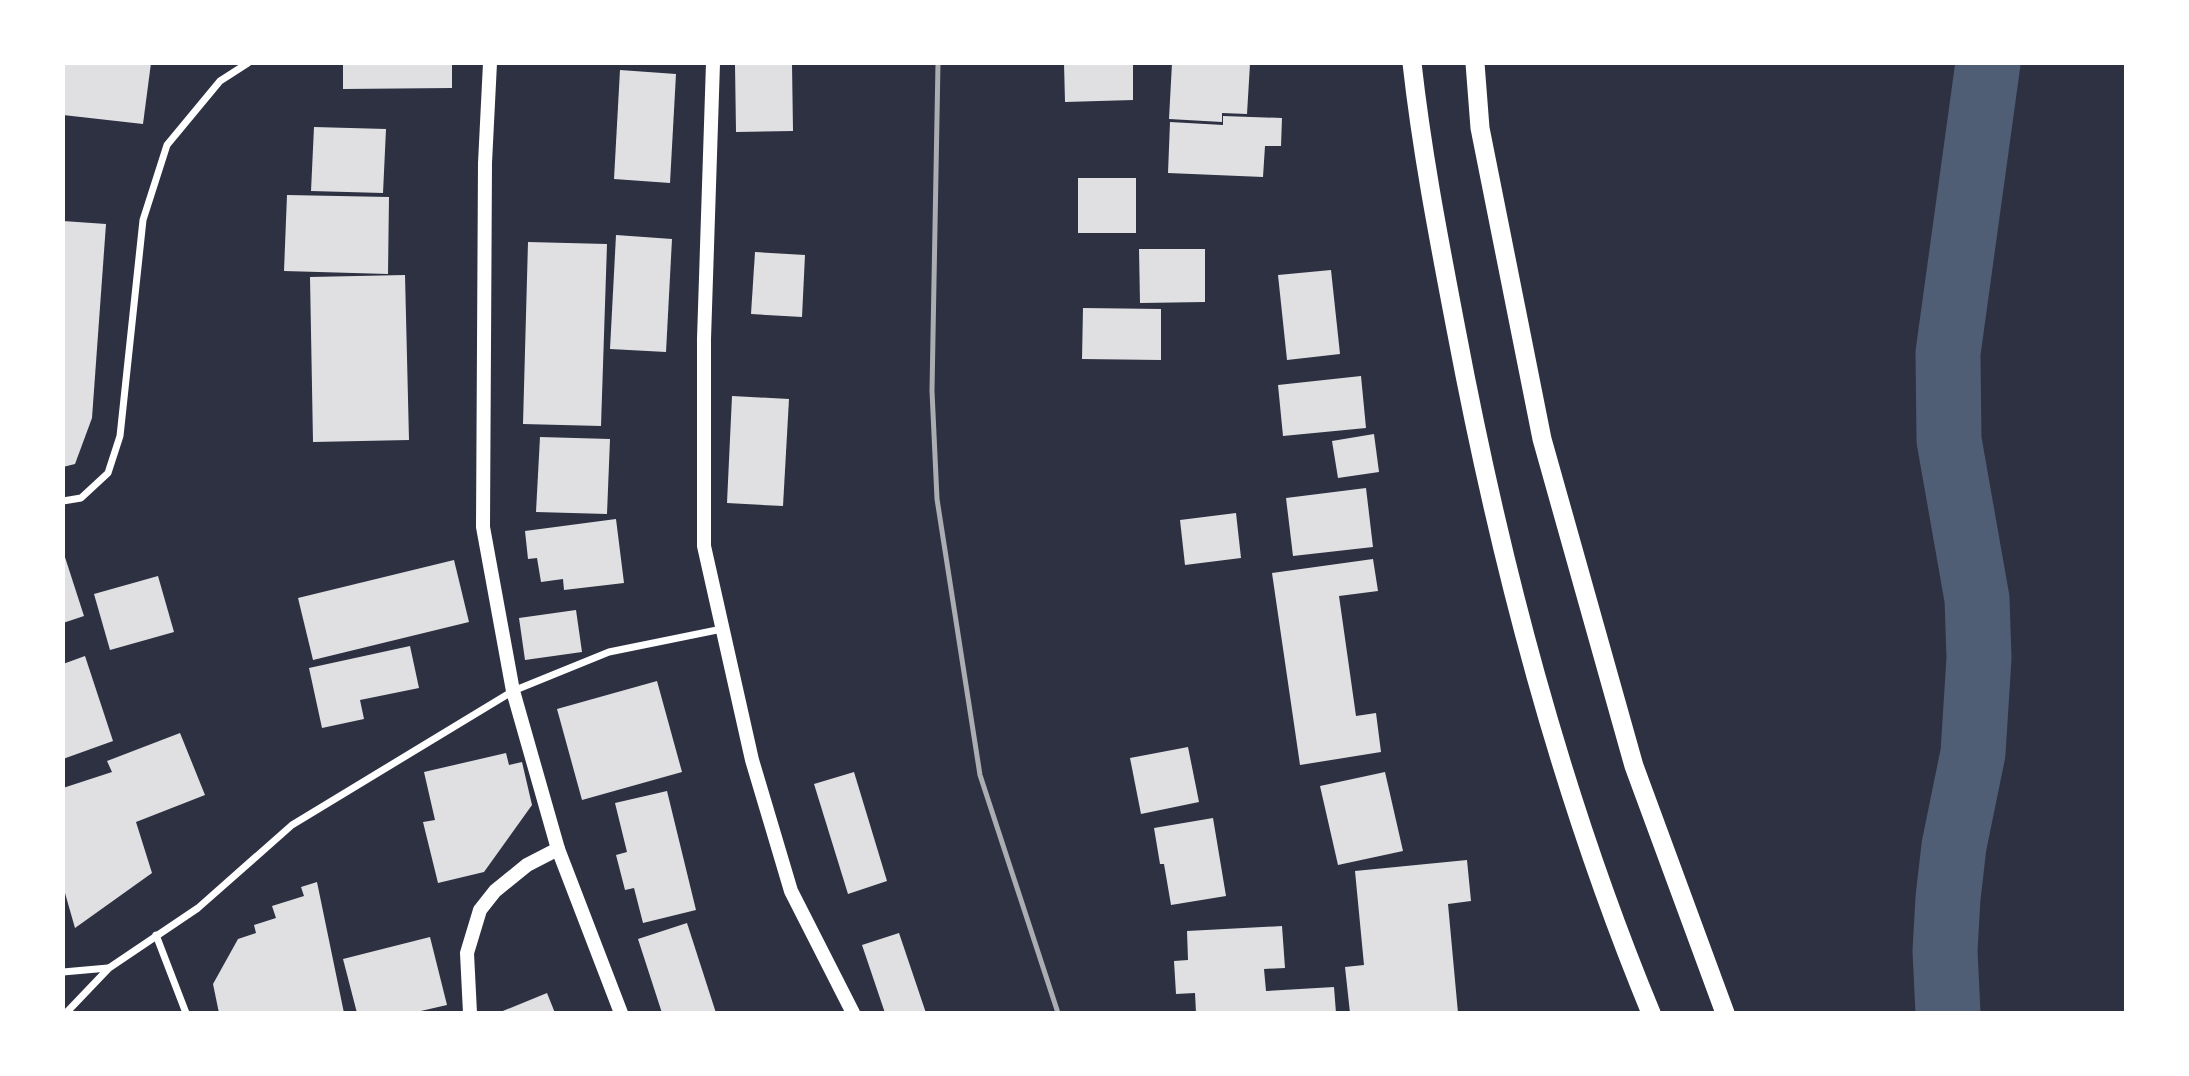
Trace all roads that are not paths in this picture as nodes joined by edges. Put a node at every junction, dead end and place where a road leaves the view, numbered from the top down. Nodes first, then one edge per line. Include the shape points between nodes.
1 (248, 63) edge
2 (490, 63) edge
3 (713, 63) edge
4 (1412, 63) edge
5 (1475, 63) edge
6 (63, 500) edge
7 (724, 629) junction
8 (513, 691) junction
9 (558, 849) junction
10 (156, 935) junction
11 (109, 968) junction
12 (63, 972) edge
13 (65, 1013) edge
14 (186, 1013) edge
15 (470, 1013) edge
16 (621, 1013) edge
17 (853, 1013) edge
18 (1651, 1013) edge
19 (1725, 1013) edge

1 - 6 street via 220,81 167,145 143,220 120,436 108,473 81,498
2 - 8 main road via 482,527
3 - 7 main road via 704,339 704,546
4 - 18 highway via 1420,140 1472,415 1536,684 1612,918
5 - 19 highway via 1480,128 1542,439 1634,766
7 - 8 street via 609,652
7 - 17 main road via 752,760 792,891
8 - 9 main road
8 - 10 street via 292,825 198,908
9 - 15 main road via 527,865 480,910 467,953
9 - 16 main road
10 - 11 street
10 - 14 street
11 - 12 street
11 - 13 street

